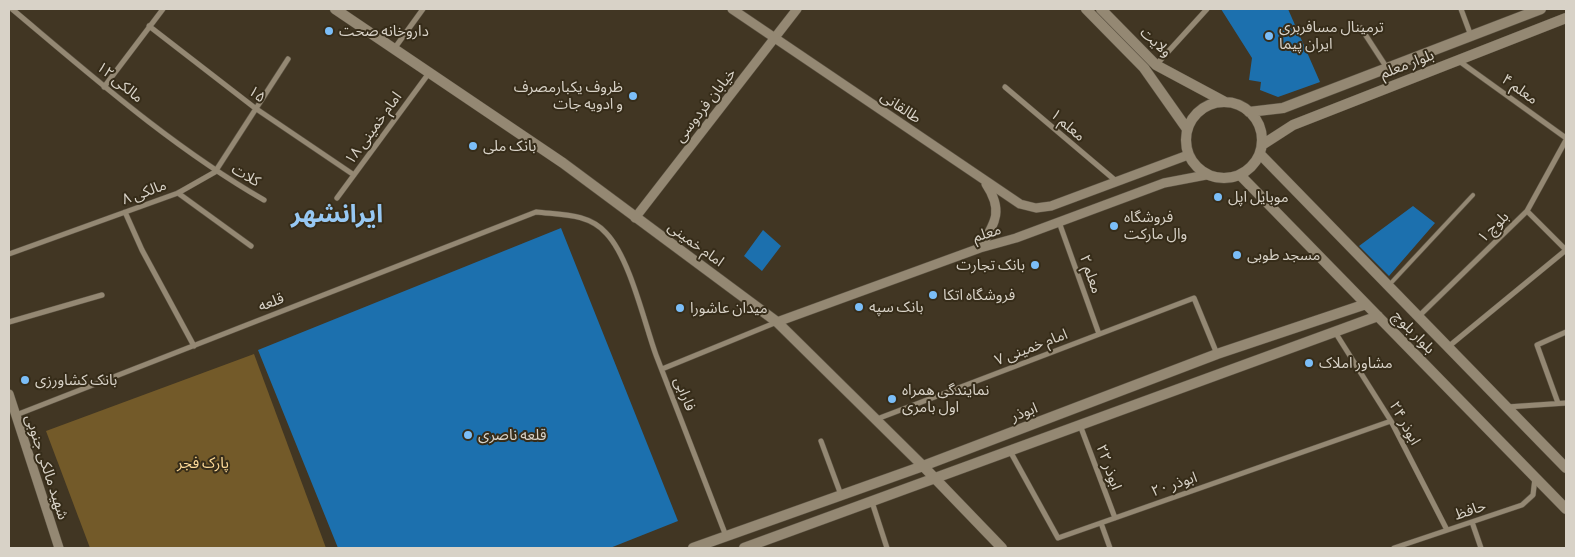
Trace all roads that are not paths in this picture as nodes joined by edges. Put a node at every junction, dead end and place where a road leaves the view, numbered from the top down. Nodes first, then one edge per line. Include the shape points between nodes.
1 (10, 9) edge
2 (162, 9) edge
3 (335, 9) edge
4 (423, 9) edge
5 (732, 9) edge
6 (797, 9) edge
7 (1086, 9) edge
8 (1101, 9) edge
9 (1207, 9) edge
10 (1461, 9) edge
11 (1541, 9) edge
12 (1566, 18) edge
13 (149, 26) junction
14 (1361, 28) dead end
15 (1471, 36) junction
16 (775, 38) junction
17 (394, 48) junction
18 (288, 58) dead end
19 (1459, 60) junction
20 (1156, 64) junction
21 (1387, 69) junction
22 (430, 73) junction
23 (104, 87) junction
24 (1005, 87) dead end
25 (1225, 102) junction
26 (255, 108) junction
27 (1250, 112) junction
28 (1187, 129) junction
29 (1566, 139) edge
30 (1261, 150) junction
31 (1188, 155) junction
32 (215, 172) junction
33 (1206, 174) junction
34 (354, 175) junction
35 (1240, 175) junction
36 (984, 180) junction
37 (1116, 181) junction
38 (178, 193) junction
39 (1473, 195) dead end
40 (337, 198) dead end
41 (264, 200) dead end
42 (1527, 210) junction
43 (125, 212) junction
44 (536, 212) joint
45 (634, 218) junction
46 (1059, 222) junction
47 (251, 246) dead end
48 (980, 248) junction
49 (1566, 250) edge
50 (9, 254) edge
51 (1388, 286) junction
52 (102, 295) dead end
53 (1366, 304) junction
54 (1378, 316) junction
55 (1418, 317) junction
56 (9, 322) edge
57 (777, 322) junction
58 (1335, 332) junction
59 (1566, 332) edge
60 (1099, 334) junction
61 (194, 346) junction
62 (1448, 347) junction
63 (1217, 354) junction
64 (662, 369) junction
65 (9, 394) edge
66 (1558, 403) junction
67 (1566, 403) edge
68 (1506, 407) junction
69 (16, 416) junction
70 (876, 420) junction
71 (1391, 421) junction
72 (1080, 425) junction
73 (821, 441) dead end
74 (1010, 451) junction
75 (923, 466) junction
76 (1566, 468) edge
77 (1535, 478) junction
78 (936, 480) junction
79 (841, 495) junction
80 (872, 502) junction
81 (1566, 510) edge
82 (1115, 518) junction
83 (1472, 522) junction
84 (1101, 523) junction
85 (1447, 530) junction
86 (726, 536) junction
87 (59, 548) edge
88 (693, 548) edge
89 (744, 548) edge
90 (887, 548) edge
91 (1002, 548) edge
92 (1110, 548) edge
93 (1394, 548) edge
94 (1481, 548) edge

1 - 23 street, مالکی ۱۲
2 - 13 street
3 - 17 main road, امام خمینی
4 - 17 street
5 - 16 street, طالقانی
6 - 16 street, خیابان فردوسی
7 - 28 main road, ولایت via 1144,68
8 - 20 main road, ولایت
9 - 20 street
10 - 15 street
11 - 15 main road, بلوار معلم
12 - 19 main road, بلوار معلم
13 - 23 street
13 - 26 street, ۱۵
14 - 21 street
15 - 21 main road, بلوار معلم
16 - 36 street, طالقانی
16 - 45 street, خیابان فردوسی
17 - 22 main road, امام خمینی
18 - 26 street, مالکی ۸
19 - 29 street, معلم ۴
19 - 30 main road, بلوار معلم via 1293,125
20 - 25 main road, ولایت
21 - 27 main road, بلوار معلم via 1283,108
22 - 34 street, امام خمینی ۱۸
22 - 45 main road, امام خمینی via 564,163
23 - 32 street, مالکی ۱۲
24 - 37 street, معلم ۱
25 - 27 main road
25 - 28 main road via 1200,110
26 - 32 street, مالکی ۸
26 - 34 street, ۱۵
27 - 30 main road via 1260,127
28 - 31 main road
29 - 42 street, بلوچ ۱
30 - 35 main road via 1250,169
30 - 51 main road, بلوار بلوچ
31 - 33 main road
31 - 37 street
32 - 38 street, مالکی ۸
32 - 41 street, کلات
33 - 35 main road via 1219,178
33 - 46 street, معلم via 1164,183
34 - 40 street, امام خمینی ۱۸
35 - 53 main road, بلوار بلوچ
36 - 37 street, طالقانی via 1020,204 1036,208
36 - 48 street via 996,199 997,211 994,225
38 - 43 street, مالکی ۸
38 - 47 street
39 - 51 lane
42 - 49 street
42 - 55 street, بلوچ ۱
43 - 50 street, مالکی ۸
43 - 61 street
44 - 61 street, قلعه
44 - 64 street, فارابی via 583,217 608,234 623,260
45 - 57 main road, امام خمینی
46 - 48 street, معلم
46 - 60 street, معلم ۲
48 - 57 street, معلم
49 - 62 street
51 - 55 main road, بلوار بلوچ
52 - 56 street
53 - 54 main road, بلوار بلوچ
53 - 63 main road, ابوذر
54 - 58 main road
54 - 77 main road, بلوار بلوچ
55 - 62 main road, بلوار بلوچ
57 - 64 street
57 - 70 main road, امام خمینی
58 - 71 street, ابوذر ۲۴
58 - 72 main road
59 - 66 street via 1538,345
60 - 63 street, امام خمینی ۷ via 1194,298
60 - 70 street, امام خمینی ۷
61 - 69 street, قلعه
62 - 68 main road, بلوار بلوچ
63 - 75 main road, ابوذر
64 - 86 street, فارابی
65 - 69 street, شهید مالکی جنوبی
66 - 67 street
66 - 68 street
68 - 76 main road, بلوار بلوچ
69 - 87 street, شهید مالکی جنوبی
70 - 75 main road, امام خمینی
71 - 82 street, ابوذر ۲۰
71 - 85 street, ابوذر ۲۴
72 - 74 main road
72 - 82 street, ابوذر ۲۲
73 - 79 street
74 - 78 main road
74 - 84 street, ابوذر ۲۰ via 1058,538
75 - 78 main road, امام خمینی
75 - 79 main road, ابوذر
77 - 81 main road, بلوار بلوچ
77 - 83 street, حافظ via 1533,495 1522,505
78 - 80 main road
78 - 91 main road, امام خمینی
79 - 86 main road, ابوذر
80 - 89 main road
80 - 90 street
82 - 84 street, ابوذر ۲۰
83 - 85 street, حافظ
83 - 94 street
84 - 92 street
85 - 93 street, حافظ
86 - 88 main road, ابوذر

